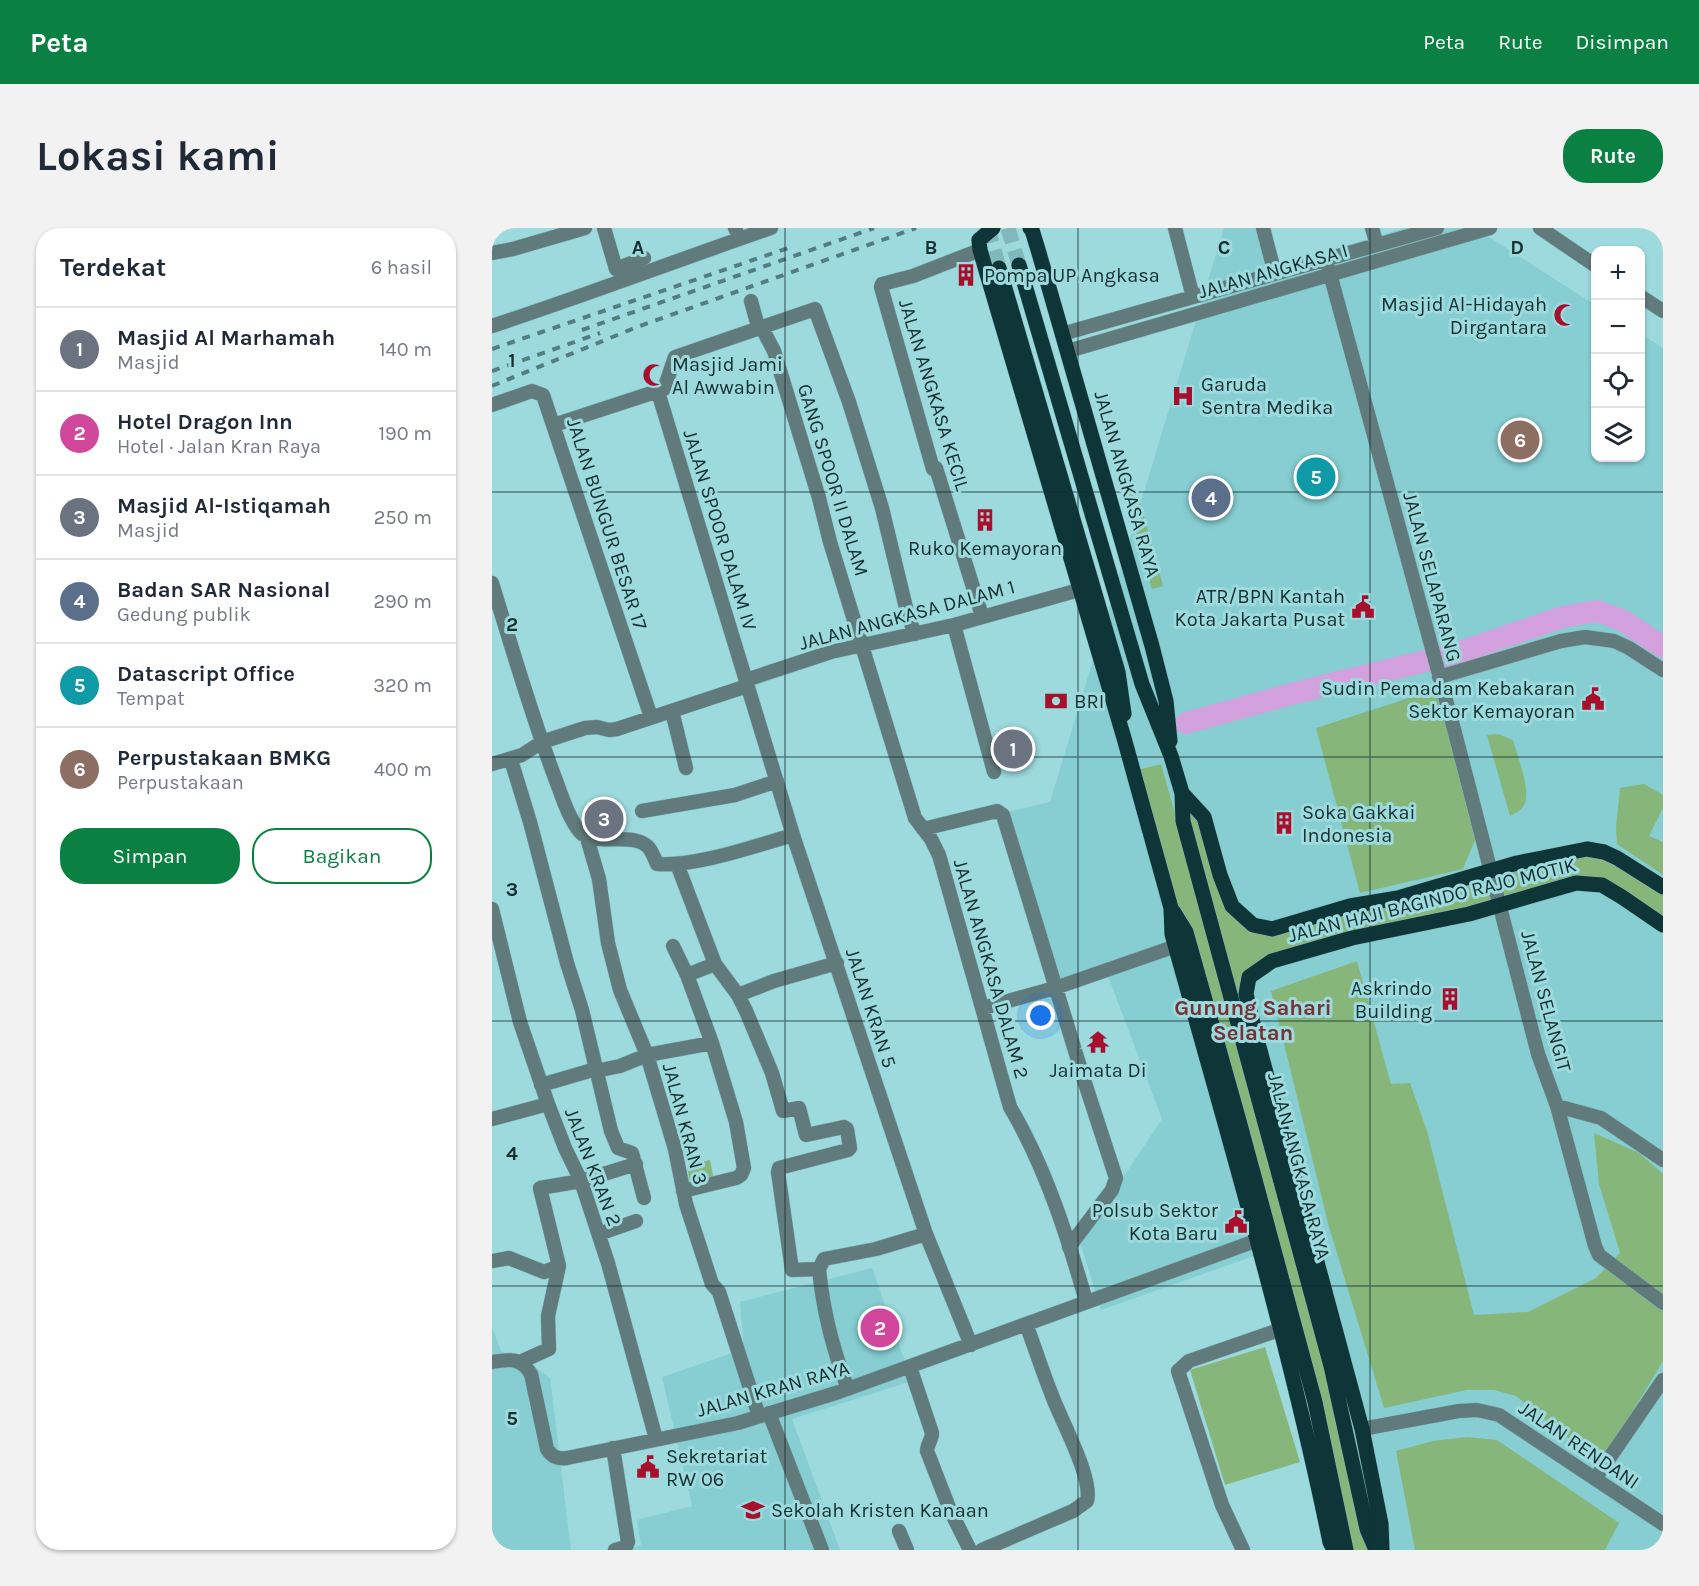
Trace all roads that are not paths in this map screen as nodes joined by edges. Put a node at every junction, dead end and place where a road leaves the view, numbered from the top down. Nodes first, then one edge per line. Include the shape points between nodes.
1 (585, 228) edge
2 (604, 228) edge
3 (771, 228) edge
4 (993, 228) edge
5 (1030, 228) edge
6 (1175, 228) edge
7 (1263, 228) edge
8 (1372, 228) edge
9 (1437, 228) edge
10 (1490, 228) edge
11 (1540, 228) edge
12 (1420, 230) edge
13 (1377, 245) junction
14 (980, 249) junction
15 (492, 253) edge
16 (644, 258) dead end
17 (1326, 259) junction
18 (1591, 263) edge
19 (1019, 265) tunnel mouth
20 (999, 268) tunnel mouth
21 (1275, 274) junction
22 (1330, 274) junction
23 (1193, 297) junction
24 (1645, 299) edge
25 (751, 301) dead end
26 (1663, 311) edge
27 (492, 326) edge
28 (762, 327) junction
29 (1062, 334) junction
30 (1068, 351) junction
31 (658, 392) junction
32 (492, 405) edge
33 (554, 425) junction
34 (492, 583) edge
35 (1079, 590) junction
36 (982, 616) junction
37 (954, 625) junction
38 (915, 634) junction
39 (863, 645) junction
40 (1663, 670) edge
41 (1439, 677) junction
42 (747, 683) junction
43 (672, 711) junction
44 (651, 717) junction
45 (1124, 738) junction
46 (542, 742) junction
47 (1171, 756) junction
48 (511, 760) junction
49 (492, 764) edge
50 (686, 768) dead end
51 (994, 772) dead end
52 (777, 781) junction
53 (1182, 793) junction
54 (642, 811) dead end
55 (923, 829) junction
56 (793, 835) junction
57 (587, 838) junction
58 (677, 864) junction
59 (1491, 870) junction
60 (1663, 887) edge
61 (1500, 905) junction
62 (1171, 908) junction
63 (492, 909) edge
64 (1663, 925) edge
65 (1272, 929) joint
66 (673, 946) dead end
67 (1176, 946) junction
68 (1272, 961) joint
69 (837, 963) junction
70 (715, 964) junction
71 (687, 975) junction
72 (1055, 988) junction
73 (738, 994) junction
74 (983, 1008) junction
75 (1255, 1032) junction
76 (712, 1043) junction
77 (1245, 1049) junction
78 (647, 1055) junction
79 (596, 1070) junction
80 (542, 1085) junction
81 (1257, 1092) junction
82 (548, 1104) junction
83 (1557, 1106) junction
84 (1276, 1109) junction
85 (1238, 1117) junction
86 (492, 1119) edge
87 (1228, 1137) junction
88 (1663, 1160) edge
89 (636, 1164) junction
90 (581, 1181) junction
91 (683, 1191) junction
92 (644, 1198) dead end
93 (636, 1221) dead end
94 (599, 1234) junction
95 (926, 1234) junction
96 (1257, 1240) junction
97 (1069, 1247) junction
98 (492, 1262) edge
99 (559, 1266) junction
100 (819, 1269) junction
101 (1086, 1301) junction
102 (1663, 1303) edge
103 (1026, 1324) junction
104 (1282, 1329) junction
105 (971, 1345) junction
106 (492, 1362) edge
107 (520, 1362) junction
108 (910, 1366) junction
109 (1663, 1380) edge
110 (848, 1389) junction
111 (764, 1415) junction
112 (1362, 1429) junction
113 (656, 1439) junction
114 (613, 1448) junction
115 (1595, 1479) junction
116 (1663, 1524) edge
117 (899, 1531) dead end
118 (615, 1550) edge
119 (822, 1550) edge
120 (907, 1550) edge
121 (970, 1550) edge
122 (982, 1550) edge
123 (1243, 1550) edge
124 (1334, 1550) edge
125 (1346, 1550) edge
126 (1376, 1550) edge
127 (1382, 1550) edge

1 - 15 street
2 - 16 street via 616,269
3 - 27 street
4 - 14 main road via 979,240
5 - 29 main road, JALAN ANGKASA RAYA
6 - 23 street
7 - 21 street
8 - 13 street
9 - 12 street, JALAN ANGKASA I
10 - 22 street, JALAN ANGKASA I
11 - 18 street
12 - 13 street, JALAN ANGKASA I
13 - 17 street, JALAN ANGKASA I
14 - 35 main road
14 - 36 street, JALAN ANGKASA KECIL via 881,287 933,469 936,468
17 - 21 street, JALAN ANGKASA I
17 - 22 street, JALAN SELAPARANG
19 - 47 main road, JALAN ANGKASA RAYA via 1142,684
20 - 45 main road via 1118,672
21 - 23 street, JALAN ANGKASA I
22 - 30 street, JALAN ANGKASA I
22 - 41 street, JALAN SELAPARANG
23 - 29 street, JALAN ANGKASA I
24 - 26 street
25 - 28 street, GANG SPOOR II DALAM via 757,323
28 - 31 street via 675,357 665,387
28 - 38 street via 816,310 882,508
28 - 39 street, GANG SPOOR II DALAM via 774,351
29 - 30 main road, JALAN ANGKASA RAYA
30 - 47 main road, JALAN ANGKASA RAYA via 1152,646 1169,718
31 - 33 street
31 - 42 street, JALAN SPOOR DALAM IV
32 - 33 street, JALAN BUNGUR BESAR 17 via 538,392 543,395
33 - 44 street, JALAN BUNGUR BESAR 17
34 - 46 street
35 - 36 street, JALAN ANGKASA DALAM 1
35 - 45 main road
36 - 37 street, JALAN ANGKASA DALAM 1
37 - 38 street, JALAN ANGKASA DALAM 1
37 - 51 street
38 - 39 street, JALAN ANGKASA DALAM 1
39 - 42 street, JALAN ANGKASA DALAM 1 via 831,652
39 - 55 street, JALAN ANGKASA DALAM 2 via 915,818
40 - 41 street via 1614,641 1585,637
41 - 59 street, JALAN SELAPARANG
42 - 43 street, JALAN ANGKASA DALAM 1
42 - 52 street, JALAN KRAN 5
43 - 44 street, JALAN ANGKASA DALAM 1
43 - 50 street
44 - 46 street, JALAN ANGKASA DALAM 1 via 609,730 591,727
45 - 62 main road
46 - 48 street, JALAN ANGKASA DALAM 1
46 - 57 street via 568,812
47 - 53 main road, JALAN ANGKASA RAYA
48 - 49 street, JALAN ANGKASA DALAM 1
48 - 79 street
52 - 54 street via 735,795
52 - 56 street, JALAN KRAN 5
53 - 65 main road, JALAN ANGKASA RAYA via 1204,818 1232,906 1253,925
53 - 77 main road, JALAN ANGKASA RAYA via 1183,820
55 - 72 street via 997,811 1003,815
55 - 74 street, JALAN ANGKASA DALAM 2 via 939,855
56 - 58 street
56 - 69 street, JALAN KRAN 5
57 - 58 street via 636,840 649,848 657,864
57 - 78 street, JALAN KRAN 3 via 599,879 608,943 620,990
58 - 70 street
59 - 60 main road, JALAN HAJI BAGINDO RAJO MOTIK via 1587,849 1617,858
59 - 61 street, JALAN SELAPARANG
59 - 65 main road, JALAN HAJI BAGINDO RAJO MOTIK
61 - 64 main road, JALAN HAJI BAGINDO RAJO MOTIK via 1586,883 1602,885
61 - 68 main road, JALAN HAJI BAGINDO RAJO MOTIK via 1352,938
61 - 83 street, JALAN SELANGIT via 1538,1054
62 - 67 main road
62 - 85 main road via 1186,932
63 - 80 street, JALAN KRAN 2 via 520,1022
66 - 71 street
67 - 72 street
67 - 87 main road
68 - 75 main road, JALAN ANGKASA RAYA via 1249,977 1246,994
69 - 73 street
69 - 95 street, JALAN KRAN 5
70 - 71 street
70 - 73 street
71 - 76 street
72 - 74 street
72 - 97 street via 1116,1178 1112,1190
73 - 100 street via 772,1073 783,1111 799,1108 806,1136 847,1129 848,1150 778,1170 792,1270
74 - 97 street, JALAN ANGKASA DALAM 2 via 1010,1107 1039,1166
75 - 77 main road
75 - 84 main road, JALAN ANGKASA RAYA
76 - 78 street
76 - 91 street via 736,1122 744,1168 736,1178
77 - 81 main road, JALAN ANGKASA RAYA
78 - 79 street
78 - 91 street, JALAN KRAN 3 via 675,1149
79 - 80 street
79 - 89 street via 615,1145 631,1152
80 - 82 street, JALAN KRAN 2
81 - 84 main road
81 - 126 main road, JALAN ANGKASA RAYA via 1331,1366 1367,1529
82 - 86 street
82 - 90 street, JALAN KRAN 2
83 - 88 street via 1601,1118
83 - 102 street, JALAN SELANGIT via 1599,1255
84 - 112 main road, JALAN ANGKASA RAYA
85 - 87 main road
85 - 125 main road via 1315,1402
87 - 96 main road
89 - 90 street
89 - 92 street
90 - 94 street, JALAN KRAN 2
90 - 99 street via 540,1188
91 - 111 street, JALAN KRAN 3 via 712,1284 719,1292
93 - 94 street
94 - 113 street, JALAN KRAN 2
95 - 100 street via 824,1260
95 - 105 street, JALAN KRAN 5
96 - 101 street, JALAN KRAN RAYA
96 - 104 main road
97 - 101 street, JALAN ANGKASA DALAM 2
98 - 99 street via 510,1258 544,1272
99 - 107 street via 548,1316 549,1348
100 - 110 street via 826,1322
101 - 103 street, JALAN KRAN RAYA
103 - 105 street, JALAN KRAN RAYA
103 - 122 street via 1089,1493 1087,1501 1073,1511
104 - 123 street via 1189,1361 1178,1371 1222,1504
104 - 124 main road
105 - 108 street, JALAN KRAN RAYA
106 - 107 street
107 - 114 street, JALAN KRAN RAYA via 531,1374 551,1456 567,1458
108 - 110 street, JALAN KRAN RAYA
108 - 121 street via 932,1433 927,1451
109 - 115 street
110 - 111 street, JALAN KRAN RAYA
111 - 113 street, JALAN KRAN RAYA
111 - 119 street, JALAN KRAN 3
112 - 115 street, JALAN RENDANI via 1477,1410 1498,1415
112 - 127 main road, JALAN ANGKASA RAYA via 1381,1524
113 - 114 street, JALAN KRAN RAYA
114 - 118 street via 628,1542 626,1547
115 - 116 street, JALAN RENDANI
117 - 120 street

